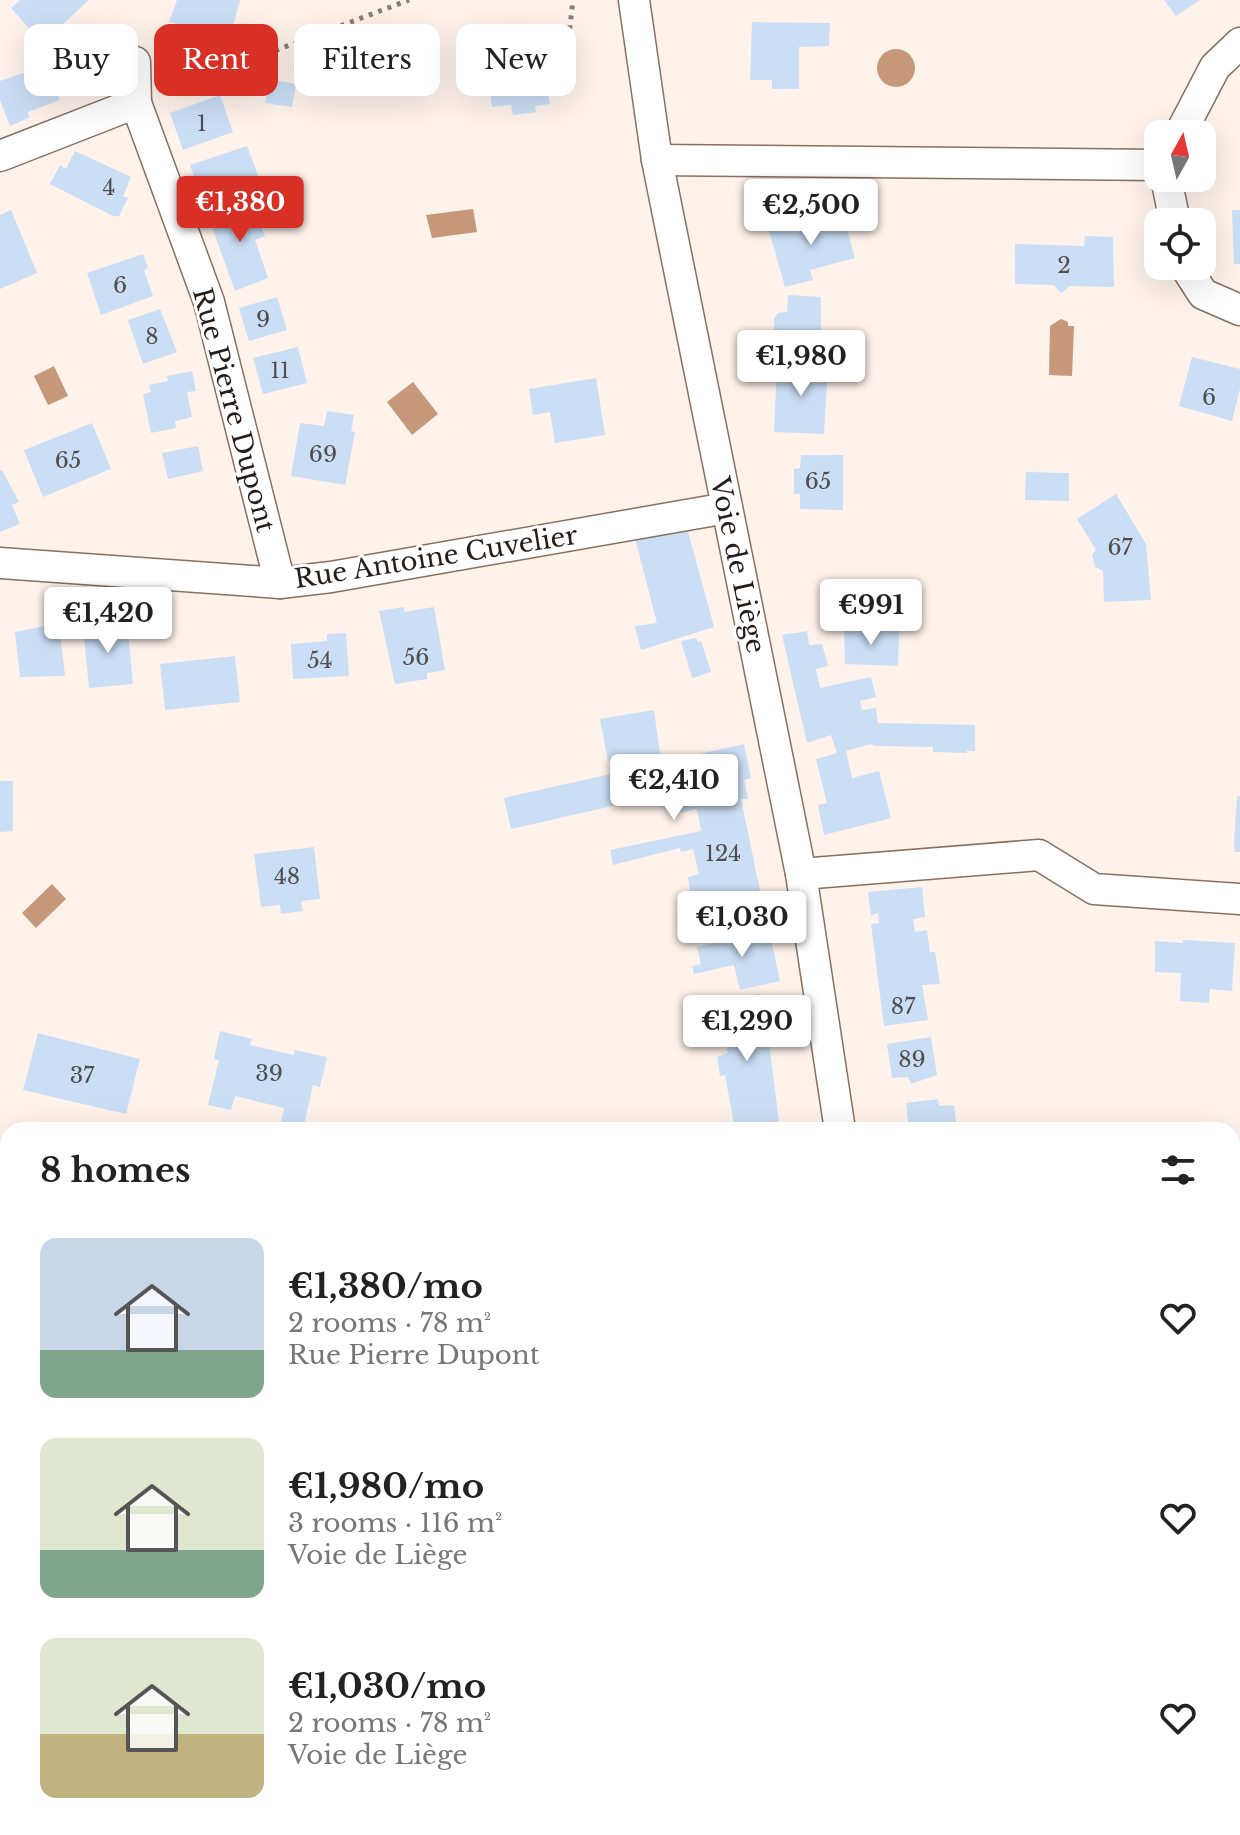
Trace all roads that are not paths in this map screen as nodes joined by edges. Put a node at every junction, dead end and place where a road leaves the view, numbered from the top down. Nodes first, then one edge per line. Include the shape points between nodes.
1 (634, 0) edge
2 (1240, 43) edge
3 (136, 96) edge
4 (136, 103) junction
5 (1187, 120) edge
6 (0, 156) edge
7 (657, 160) junction
8 (1144, 165) edge
9 (1194, 280) edge
10 (1240, 310) edge
11 (727, 508) junction
12 (0, 563) edge
13 (280, 583) junction
14 (801, 874) junction
15 (1240, 899) edge
16 (839, 1122) edge

1 - 7 street, Voie de Liège
2 - 5 street via 1215,67
3 - 4 street, Rue Pierre Dupont
4 - 6 street
4 - 13 street, Rue Pierre Dupont via 209,302
7 - 8 street
7 - 11 street, Voie de Liège
9 - 10 street via 1203,294
11 - 13 street, Rue Antoine Cuvelier
11 - 14 street, Voie de Liège
12 - 13 street, Rue Antoine Cuvelier
14 - 15 street via 1039,855 1094,889
14 - 16 street, Voie de Liège

